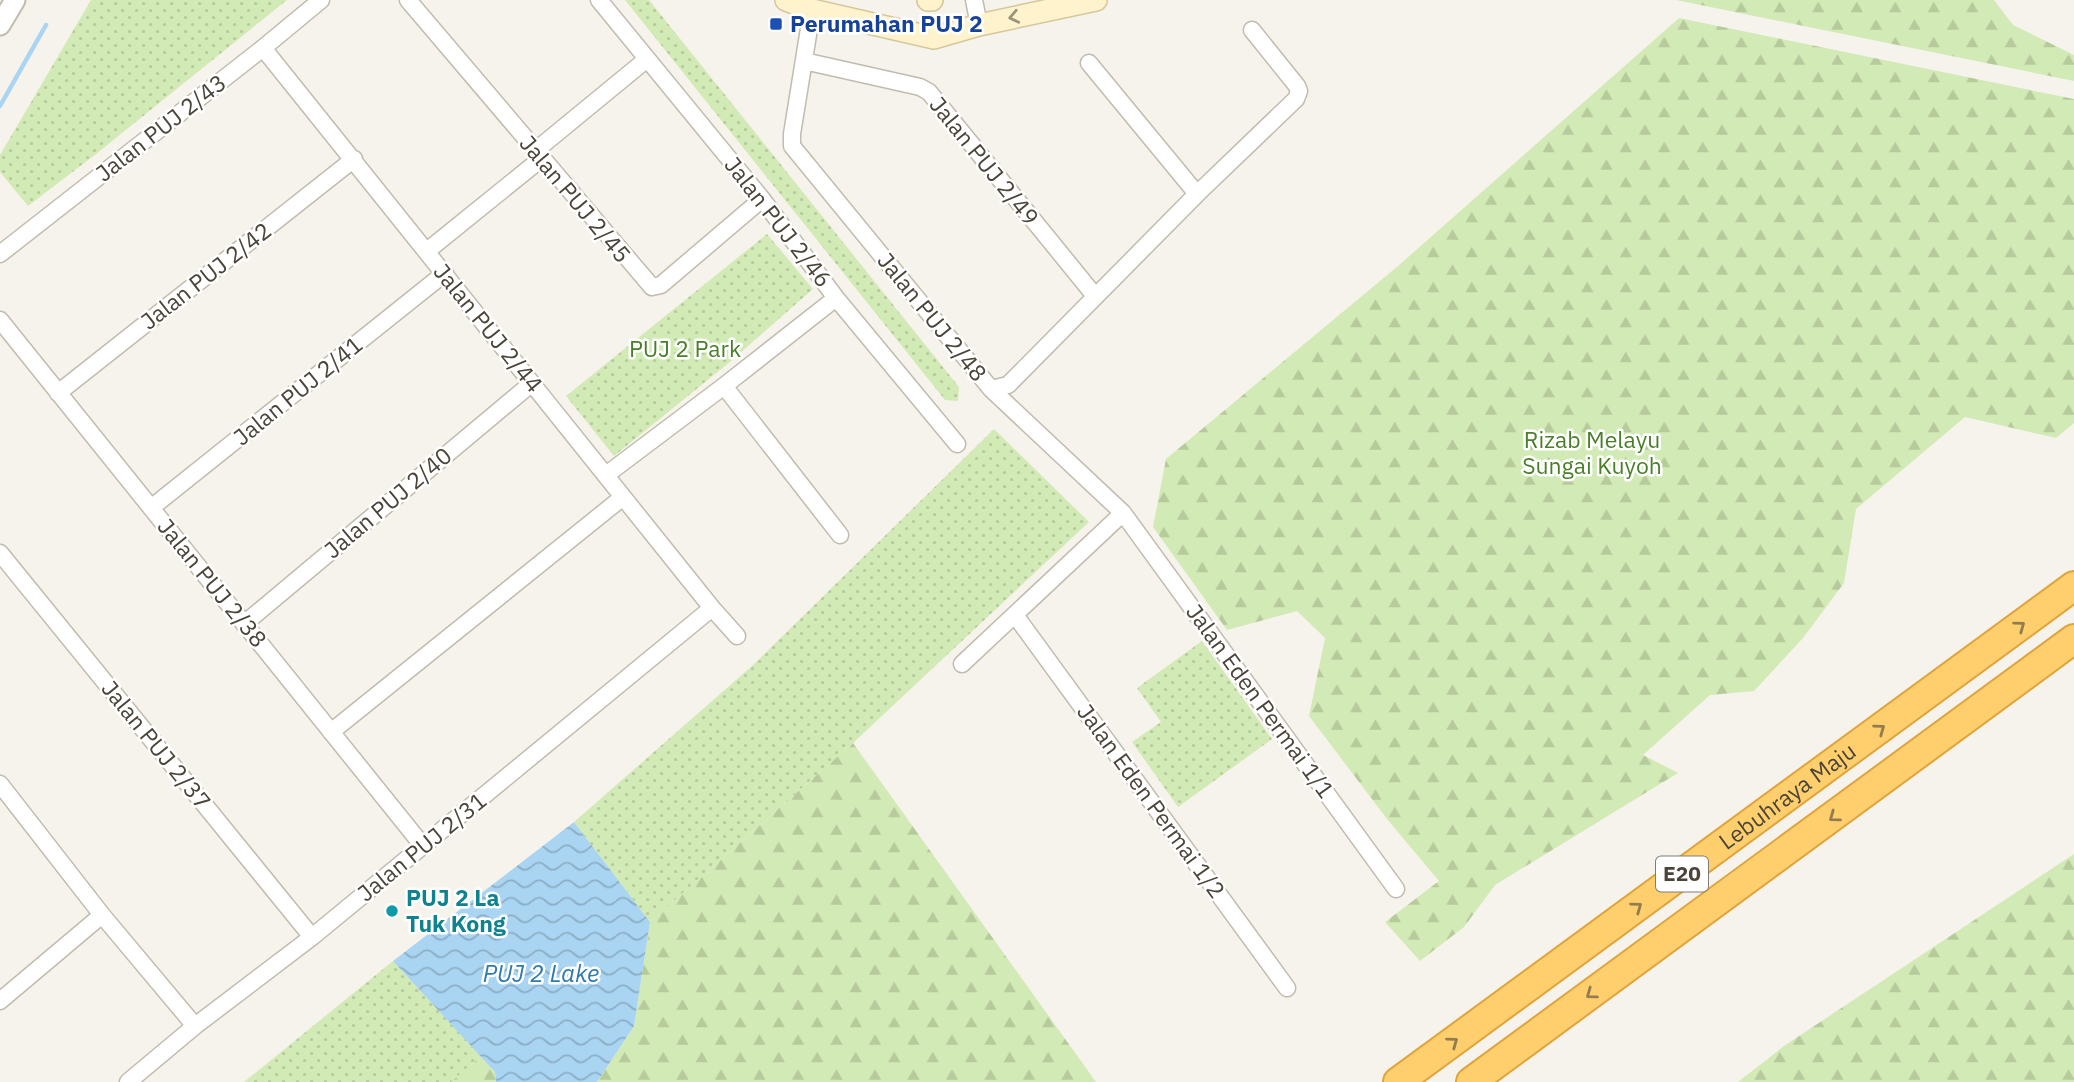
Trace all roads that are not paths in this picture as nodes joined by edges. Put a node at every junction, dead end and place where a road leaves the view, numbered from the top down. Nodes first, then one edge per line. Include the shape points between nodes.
1 (15, 0) edge
2 (321, 0) edge
3 (408, 0) edge
4 (599, 0) edge
5 (786, 0) edge
6 (974, 0) edge
7 (1096, 0) edge
8 (812, 10) junction
9 (979, 25) junction
10 (0, 26) edge
11 (1252, 30) dead end
12 (263, 48) junction
13 (647, 59) junction
14 (804, 61) junction
15 (1089, 63) dead end
16 (538, 155) junction
17 (354, 159) junction
18 (1197, 194) junction
19 (762, 199) junction
20 (427, 251) junction
21 (0, 254) edge
22 (445, 273) junction
23 (1095, 296) junction
24 (836, 298) junction
25 (0, 320) edge
26 (532, 383) junction
27 (724, 386) junction
28 (991, 389) junction
29 (58, 393) junction
30 (957, 444) dead end
31 (606, 475) junction
32 (623, 497) junction
33 (151, 508) junction
34 (1123, 513) junction
35 (840, 535) dead end
36 (0, 554) edge
37 (2074, 586) edge
38 (712, 608) junction
39 (1015, 615) junction
40 (244, 624) junction
41 (737, 636) dead end
42 (2074, 639) edge
43 (962, 664) dead end
44 (331, 732) junction
45 (0, 784) edge
46 (6, 805) edge
47 (423, 846) junction
48 (1396, 889) dead end
49 (102, 915) junction
50 (312, 937) junction
51 (1287, 988) dead end
52 (0, 1001) edge
53 (195, 1026) junction
54 (128, 1082) edge
55 (1398, 1082) edge
56 (1471, 1082) edge

1 - 10 street
2 - 12 street, Jalan PUJ 2/43
3 - 16 street, Jalan PUJ 2/45
4 - 13 street, Jalan PUJ 2/46
5 - 8 main road
6 - 9 street
7 -> 9 main road
8 - 9 main road via 934,38
8 - 14 street, Jalan PUJ 2/48
11 - 18 street, Jalan PUJ 2/48 via 1299,91
12 - 17 street, Jalan PUJ 2/44
12 - 21 street, Jalan PUJ 2/43
13 - 16 street
13 - 19 street, Jalan PUJ 2/46
14 - 23 street, Jalan PUJ 2/49 via 929,92
14 - 28 street, Jalan PUJ 2/48 via 793,148
15 - 18 street
16 - 19 street, Jalan PUJ 2/45 via 652,287 662,285
16 - 20 street
17 - 20 street, Jalan PUJ 2/44
17 - 29 street, Jalan PUJ 2/42
18 - 23 street, Jalan PUJ 2/48
19 - 24 street, Jalan PUJ 2/46
20 - 22 street, Jalan PUJ 2/44
22 - 26 street, Jalan PUJ 2/44
22 - 33 street, Jalan PUJ 2/41
23 - 28 street, Jalan PUJ 2/48 via 1008,385
24 - 27 street
24 - 30 street, Jalan PUJ 2/46
25 - 29 street, Jalan PUJ 2/38
26 - 31 street, Jalan PUJ 2/44
26 - 40 street, Jalan PUJ 2/40
27 - 31 street
27 - 35 street
28 - 34 street, Jalan Eden Permai 1/1
29 - 33 street, Jalan PUJ 2/38
31 - 32 street, Jalan PUJ 2/44
32 - 38 street, Jalan PUJ 2/44
32 - 44 street
33 - 40 street, Jalan PUJ 2/38
34 - 39 street
34 - 48 street, Jalan Eden Permai 1/1
36 - 50 street, Jalan PUJ 2/37
55 -> 37 highway, Lebuhraya Maju / E20
38 - 41 street, Jalan PUJ 2/44
38 - 47 street, Jalan PUJ 2/31
39 - 43 street
39 - 51 street, Jalan Eden Permai 1/2
40 - 44 street, Jalan PUJ 2/38
42 -> 56 highway, Lebuhraya Maju / E20
44 - 47 street, Jalan PUJ 2/38
45 - 46 street
46 - 49 street
47 - 50 street, Jalan PUJ 2/31
49 - 52 street
49 - 53 street
50 - 53 street, Jalan PUJ 2/31
53 - 54 street, Jalan PUJ 2/31

